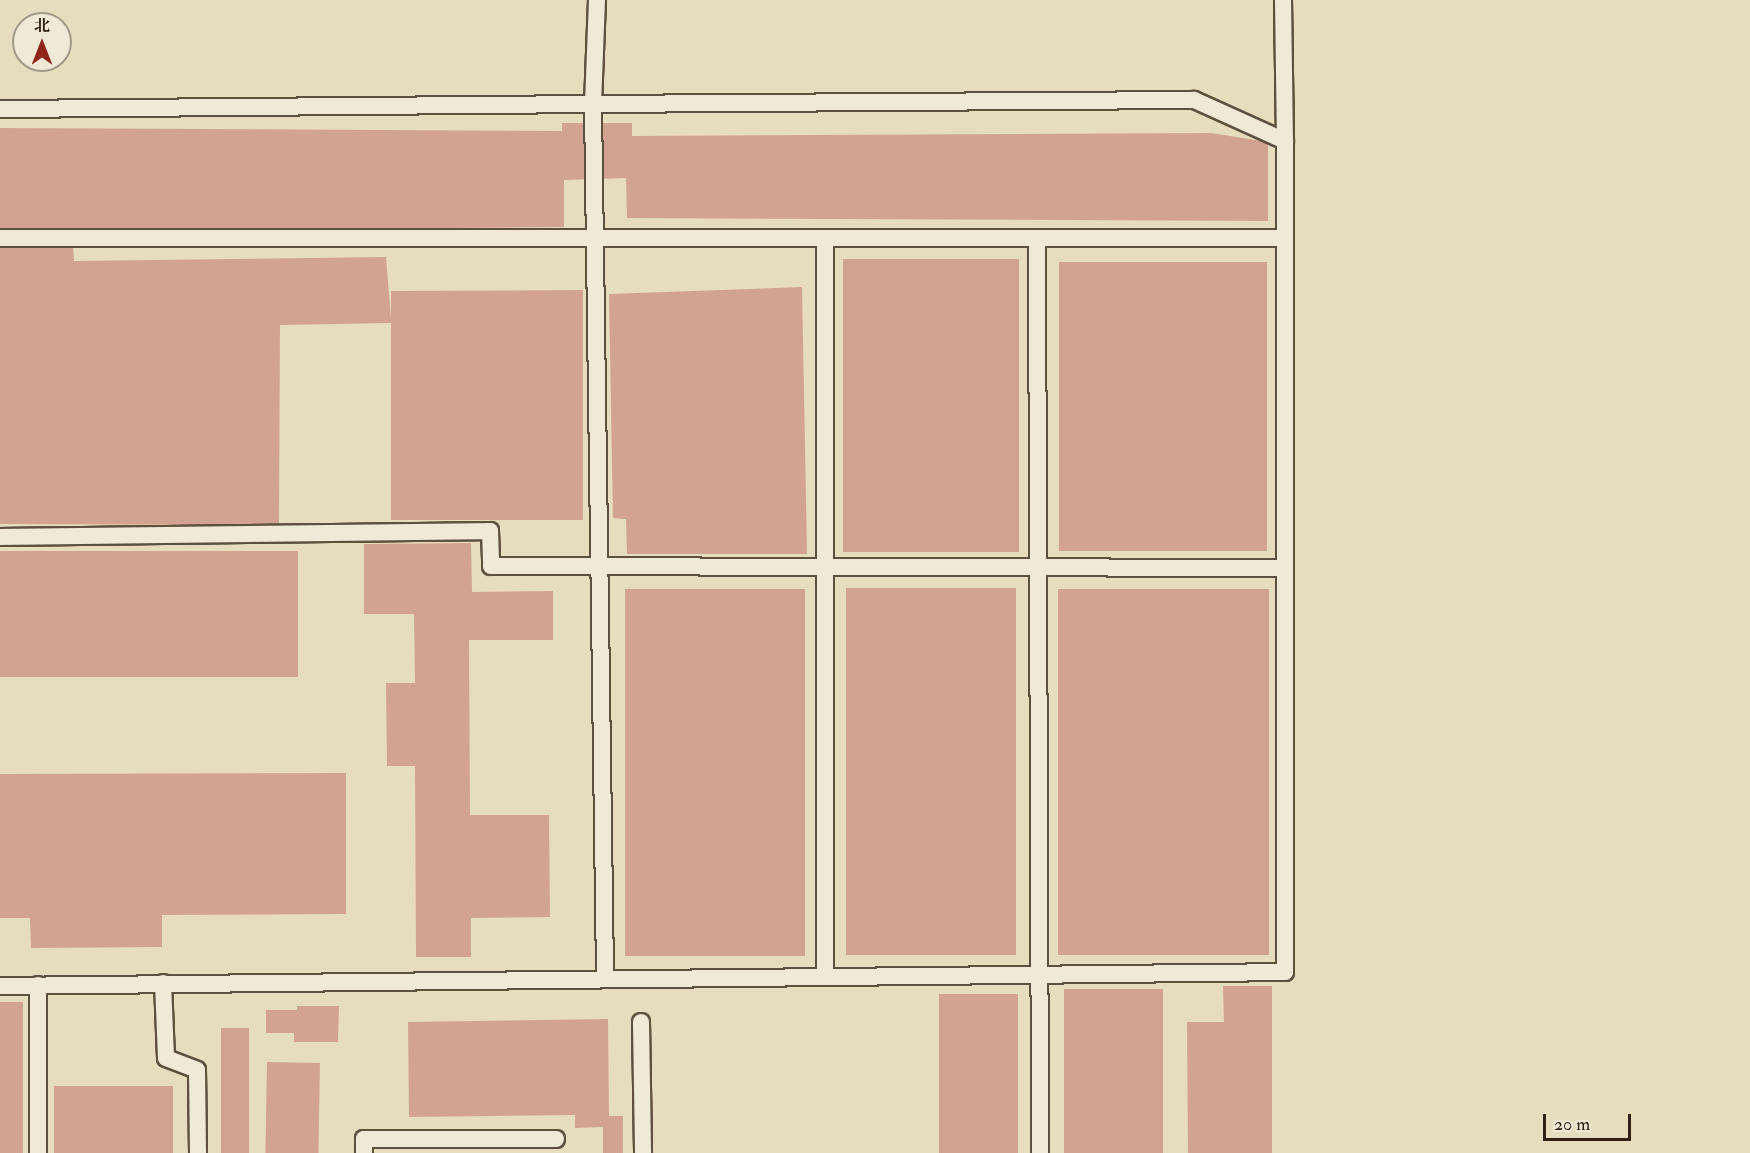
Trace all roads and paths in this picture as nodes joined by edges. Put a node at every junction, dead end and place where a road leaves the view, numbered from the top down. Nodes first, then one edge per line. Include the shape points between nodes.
1 (597, 0) edge
2 (1283, 0) edge
3 (593, 104) junction
4 (0, 109) edge
5 (1285, 141) junction
6 (0, 238) edge
7 (595, 238) junction
8 (825, 238) junction
9 (1037, 238) junction
10 (1285, 238) junction
11 (0, 537) edge
12 (599, 566) junction
13 (825, 567) junction
14 (1038, 567) junction
15 (1285, 568) junction
16 (1040, 974) junction
17 (825, 976) junction
18 (605, 977) junction
19 (163, 983) junction
20 (38, 985) junction
21 (0, 986) edge
22 (641, 1022) dead end
23 (556, 1139) dead end
24 (38, 1153) edge
25 (198, 1153) edge
26 (364, 1153) edge
27 (643, 1153) edge
28 (1040, 1153) edge

1 - 3 lane
2 - 5 lane
3 - 4 lane
3 - 5 lane via 1194,100
3 - 7 lane
5 - 10 lane
6 - 7 lane
7 - 8 lane
7 - 12 lane
8 - 9 lane
8 - 13 lane
9 - 10 lane
9 - 14 lane
10 - 15 lane
11 - 12 lane via 490,531 491,566
12 - 13 lane
12 - 18 lane
13 - 14 lane
13 - 17 lane
14 - 15 lane
14 - 16 lane
15 - 16 lane via 1285,972
16 - 17 lane
16 - 28 lane
17 - 18 lane
18 - 19 lane
19 - 20 lane
19 - 25 lane via 166,1058 198,1070
20 - 21 lane
20 - 24 lane
22 - 27 lane
23 - 26 lane via 364,1139

